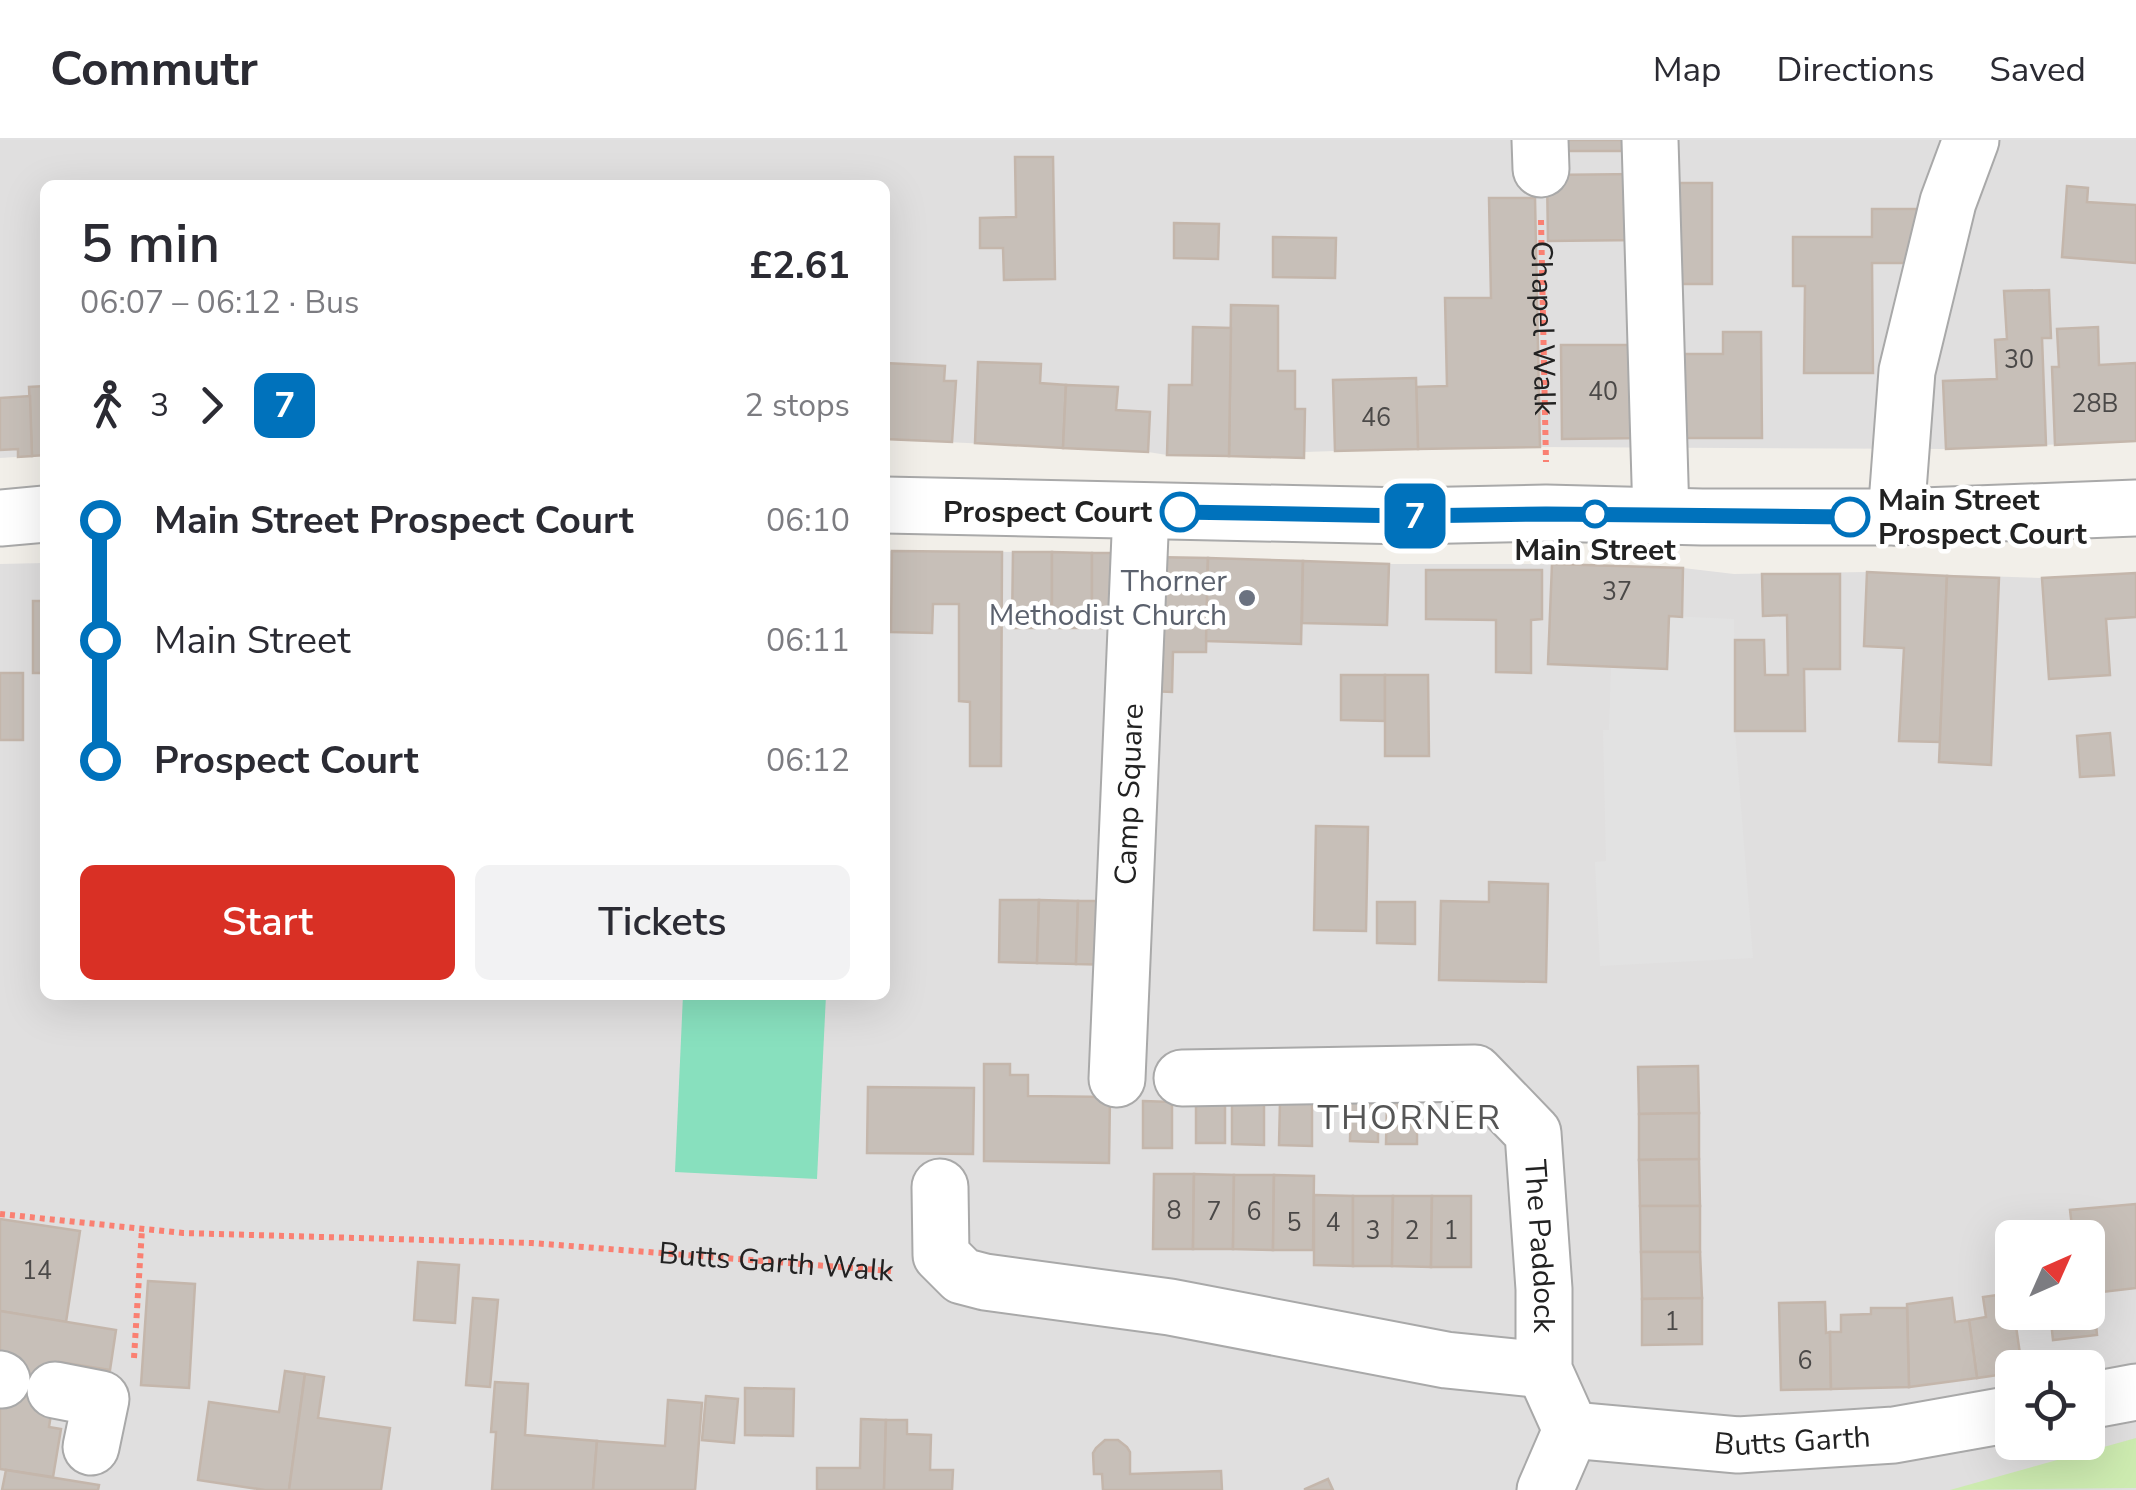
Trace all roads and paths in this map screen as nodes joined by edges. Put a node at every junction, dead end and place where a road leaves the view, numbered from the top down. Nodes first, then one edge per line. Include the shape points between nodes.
1 (1650, 140) edge
2 (1971, 140) edge
3 (1540, 155) edge
4 (890, 505) edge
5 (2136, 508) edge
6 (1140, 512) junction
7 (40, 514) edge
8 (1546, 514) junction
9 (1662, 516) junction
10 (1896, 517) junction
11 (0, 518) edge
12 (1182, 1078) dead end
13 (1116, 1080) dead end
14 (940, 1186) dead end
15 (0, 1214) edge
16 (962, 1276) junction
17 (1544, 1370) junction
18 (55, 1390) dead end
19 (2136, 1392) edge
20 (2105, 1398) edge
21 (1995, 1417) edge
22 (1571, 1430) junction
23 (91, 1448) dead end
24 (1546, 1490) edge

1 - 9 street
2 - 10 street via 1948,202 1907,371
3 - 8 path, Chapel Walk
4 - 6 street
5 - 10 street
6 - 8 street
6 - 13 street, Camp Square
7 - 11 street
8 - 9 street
9 - 10 street
12 - 17 street, The Paddock via 1476,1073 1533,1133
14 - 16 street via 941,1256
15 - 16 path, Butts Garth Walk via 183,1233 532,1243
16 - 17 street via 1170,1307 1446,1360
17 - 22 street, The Paddock
18 - 23 street via 101,1399
19 - 20 street
21 - 22 street, Butts Garth via 1894,1435 1738,1445
22 - 24 street

